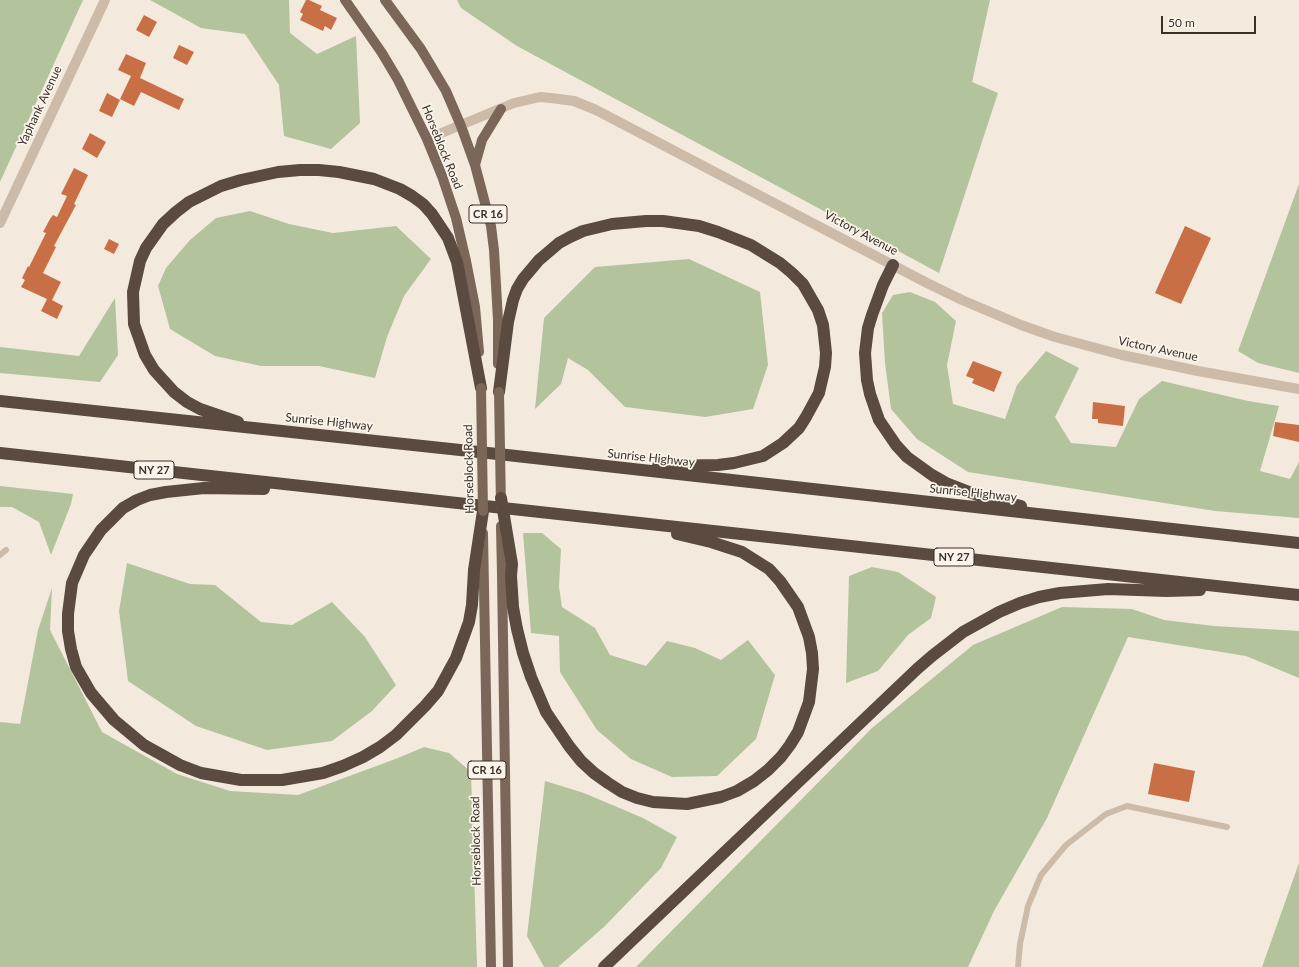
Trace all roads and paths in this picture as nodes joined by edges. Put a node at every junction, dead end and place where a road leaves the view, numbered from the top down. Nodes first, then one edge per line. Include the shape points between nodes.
1 (104, 0) edge
2 (345, 0) edge
3 (385, 0) edge
4 (500, 109) junction
5 (461, 126) junction
6 (427, 139) junction
7 (475, 165) junction
8 (0, 223) edge
9 (893, 265) junction
10 (481, 388) junction
11 (1299, 389) edge
12 (499, 392) junction
13 (0, 401) edge
14 (258, 429) junction
15 (0, 454) edge
16 (597, 466) junction
17 (309, 488) junction
18 (501, 498) joint
19 (483, 511) joint
20 (1065, 517) junction
21 (610, 520) junction
22 (1299, 543) edge
23 (6, 550) dead end
24 (0, 555) edge
25 (479, 574) junction
26 (507, 576) junction
27 (1247, 589) junction
28 (1299, 595) edge
29 (1227, 827) dead end
30 (491, 967) edge
31 (508, 967) edge
32 (604, 967) edge
33 (1018, 967) edge

1 - 8 street, Yaphank Avenue
2 - 6 main road, Horseblock Road / CR 16 via 382,53
3 - 5 main road, Horseblock Road / CR 16 via 421,49 446,91
4 - 5 street, Victory Avenue
4 - 7 main road via 482,140
4 - 9 street, Victory Avenue via 540,98 563,98 585,105
5 - 6 street, Victory Avenue
5 - 7 main road, Horseblock Road / CR 16
6 - 10 main road, Horseblock Road / CR 16 via 456,218 466,261 475,307
7 - 12 main road, Horseblock Road / CR 16 via 491,226 494,250
9 - 11 street, Victory Avenue via 981,309 1055,337 1160,363
9 - 20 highway via 872,315 865,353 870,394 888,434 907,457 946,483 977,495
10 - 14 highway via 457,262 444,232 423,204 388,183 356,175 300,170 266,174 221,186 189,202 176,212 163,224 146,248 140,261 133,292 134,324 138,339 145,355 163,381 187,402 200,409
10 - 19 main road, Horseblock Road / CR 16, bridge
12 - 16 highway via 510,311 520,284 530,269 548,252 583,231 628,222 681,223 718,232 751,245 768,254 803,284 818,310 823,325 825,367 819,393 806,417 791,436 763,456 734,463 701,466
12 - 18 main road, Horseblock Road / CR 16, bridge
13 - 14 highway, Sunrise Highway
14 - 16 highway, Sunrise Highway
15 - 17 highway, NY 27
16 - 20 highway, Sunrise Highway
17 - 21 highway, NY 27
17 - 25 highway via 184,489 150,495 130,504 112,518 84,555 72,583 68,614 68,631 76,667 91,693 114,720 162,756 201,772 261,781 323,773 363,757 380,747 411,721 444,680 456,658 468,622
18 - 26 highway, bridge via 512,564
19 - 25 highway
20 - 22 highway, Sunrise Highway
21 - 26 highway via 711,542 742,552 768,569 798,607 812,653 810,702 798,732 781,757 754,781 737,791 721,798 687,804 653,802 622,792 594,773 569,746 546,712 538,694 523,653
21 - 27 highway, NY 27
23 - 24 lane
25 - 30 main road, Horseblock Road / CR 16
26 - 31 main road, CR 16
27 - 28 highway, NY 27
27 - 32 highway via 1108,589 1060,593 1020,603 982,620 917,669
29 - 33 lane via 1127,806 1106,814 1066,845 1041,875 1028,906

